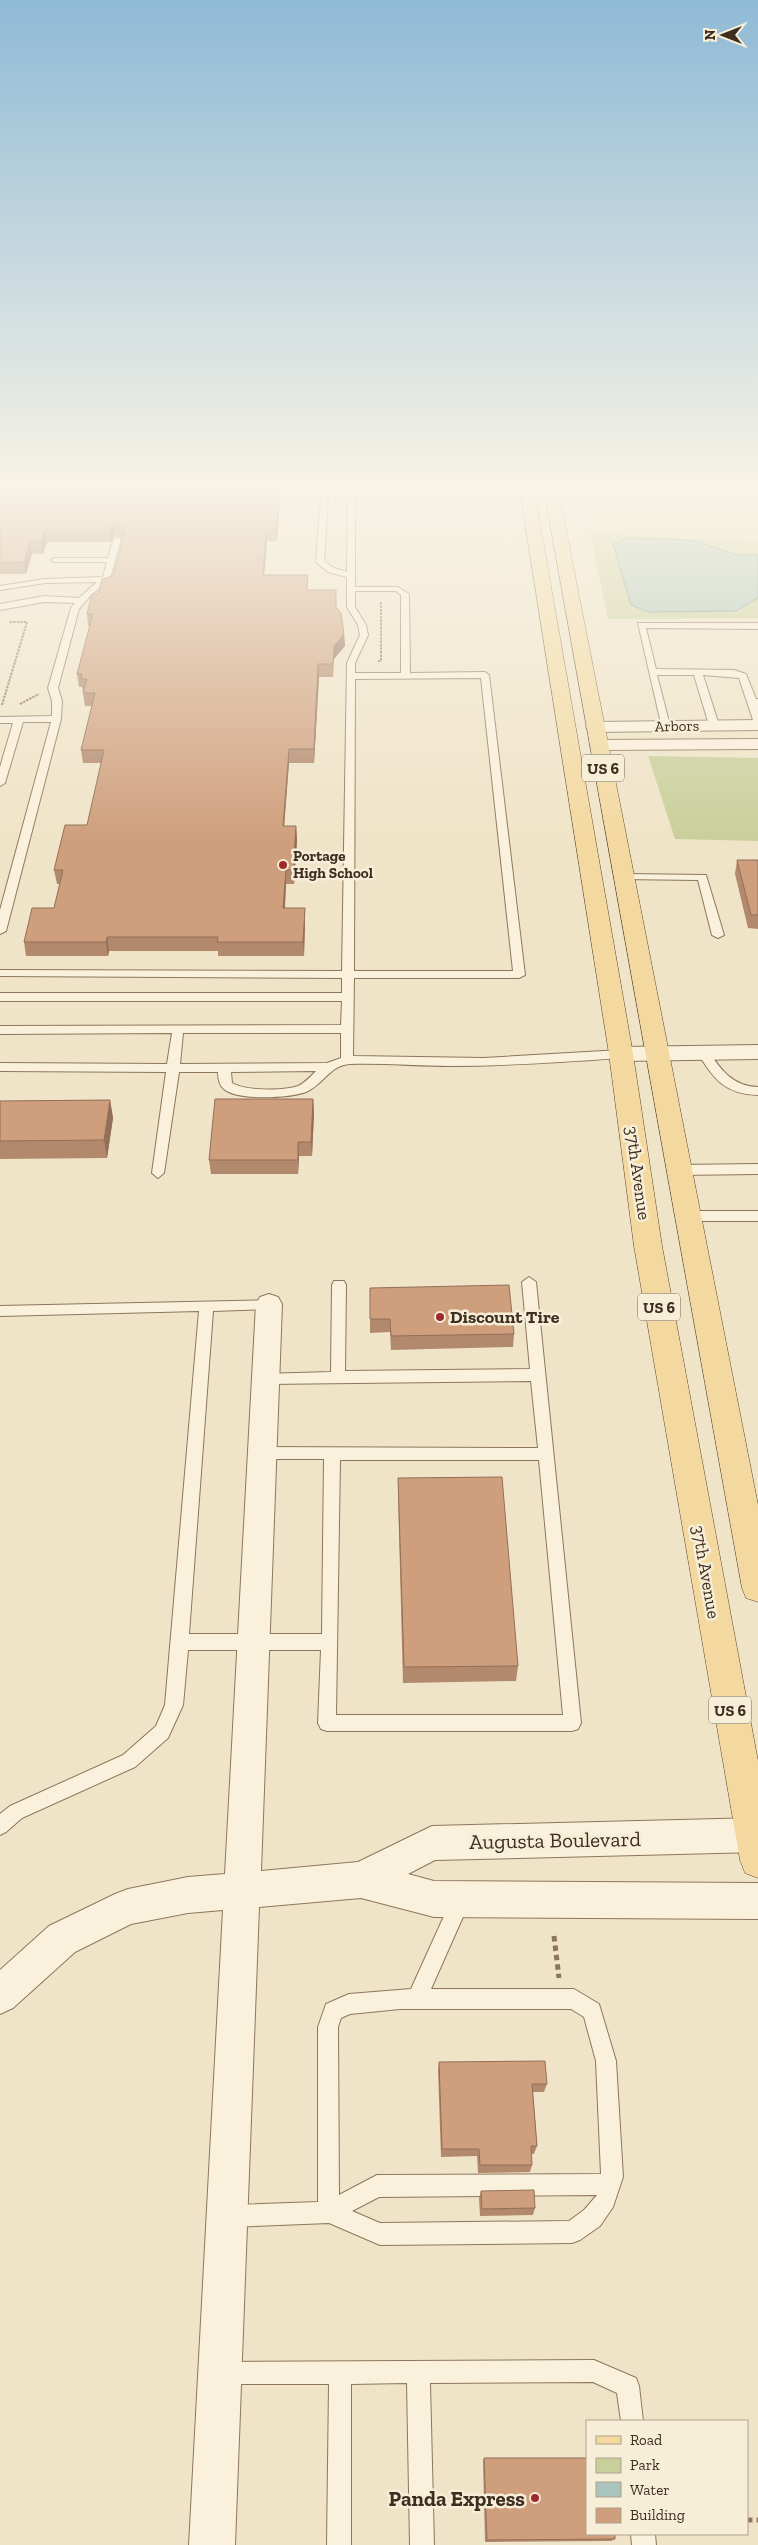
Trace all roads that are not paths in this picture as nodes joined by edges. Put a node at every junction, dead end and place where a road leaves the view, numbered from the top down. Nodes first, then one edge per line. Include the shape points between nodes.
1 (20, 603) edge
2 (78, 603) edge
3 (351, 603) edge
4 (405, 603) edge
5 (546, 603) edge
6 (572, 603) edge
7 (0, 606) edge
8 (758, 626) edge
9 (652, 672) junction
10 (697, 672) junction
11 (351, 676) junction
12 (406, 676) junction
13 (755, 702) edge
14 (19, 719) junction
15 (56, 719) junction
16 (0, 720) edge
17 (758, 720) edge
18 (714, 725) junction
19 (758, 725) edge
20 (665, 726) junction
21 (597, 736) junction
22 (758, 744) edge
23 (0, 783) edge
24 (624, 877) junction
25 (0, 931) edge
26 (718, 935) dead end
27 (0, 973) edge
28 (348, 975) junction
29 (0, 997) edge
30 (348, 997) junction
31 (347, 1029) junction
32 (0, 1030) edge
33 (178, 1030) junction
34 (703, 1052) junction
35 (758, 1052) edge
36 (659, 1053) junction
37 (621, 1054) junction
38 (347, 1060) junction
39 (0, 1067) edge
40 (328, 1067) junction
41 (173, 1068) junction
42 (225, 1068) junction
43 (758, 1092) edge
44 (758, 1169) edge
45 (677, 1170) junction
46 (158, 1173) dead end
47 (686, 1216) junction
48 (758, 1216) edge
49 (529, 1282) dead end
50 (339, 1285) dead end
51 (269, 1304) joint
52 (206, 1306) junction
53 (0, 1311) edge
54 (538, 1375) junction
55 (338, 1377) junction
56 (266, 1378) junction
57 (262, 1453) junction
58 (332, 1453) junction
59 (546, 1454) junction
60 (758, 1588) edge
61 (180, 1642) junction
62 (254, 1642) junction
63 (330, 1642) junction
64 (0, 1826) edge
65 (756, 1843) edge
66 (361, 1880) junction
67 (242, 1890) junction
68 (462, 1899) junction
69 (758, 1900) edge
70 (0, 1995) edge
71 (417, 1999) junction
72 (610, 2184) junction
73 (328, 2212) junction
74 (227, 2216) junction
75 (340, 2372) junction
76 (418, 2372) junction
77 (220, 2374) junction
78 (632, 2420) edge
79 (212, 2545) edge
80 (339, 2545) edge
81 (422, 2545) edge

1 - 7 lane
2 - 15 lane via 53,688 58,701
3 - 11 lane via 364,635 351,660
4 - 12 lane
5 - 37 main road, 37th Avenue / US 6
6 - 21 main road, US 6
8 - 9 lane via 641,625
9 - 10 lane
9 - 20 lane
10 - 13 lane via 743,676
10 - 18 lane
11 - 12 lane
11 - 28 lane
12 - 28 lane via 485,675 519,975
13 - 17 lane
14 - 15 lane
14 - 16 lane
14 - 23 lane
15 - 25 lane
18 - 19 street, Arbors
18 - 20 street, Arbors
20 - 21 street, Arbors
21 - 22 street, Arbors
21 - 24 main road, US 6
24 - 26 lane via 702,877
24 - 36 main road, US 6
27 - 28 lane
28 - 30 lane
29 - 30 lane
30 - 31 lane
31 - 33 lane
31 - 38 lane
32 - 33 lane
33 - 41 lane
34 - 35 street
34 - 36 street
34 - 43 lane via 727,1084 742,1092
36 - 37 street
36 - 45 main road, US 6
37 - 38 lane via 510,1062 414,1064
37 - 65 main road, 37th Avenue / US 6 via 648,1246
38 - 40 lane
39 - 41 lane
40 - 42 lane
40 - 42 lane via 304,1089 284,1092 238,1092 228,1088 224,1080
41 - 42 lane
41 - 46 lane
44 - 45 lane
45 - 47 main road, US 6
47 - 48 lane
47 - 60 main road, US 6
49 - 54 lane
50 - 55 lane
51 - 52 lane
51 - 56 street
52 - 53 lane
52 - 61 lane
54 - 55 lane
54 - 59 lane
55 - 56 lane
56 - 57 street
57 - 58 lane
57 - 62 street
58 - 59 lane
58 - 63 lane
59 - 63 lane via 572,1723 327,1723
61 - 62 lane
61 - 64 lane via 174,1706 162,1732 129,1761 16,1812
62 - 63 lane
62 - 67 street
65 - 66 street, Augusta Boulevard via 432,1843
66 - 67 street, Augusta Boulevard
66 - 68 street, Augusta Boulevard via 434,1899
67 - 70 street, Augusta Boulevard via 188,1895 128,1908 62,1939
67 - 74 street
68 - 69 street, Augusta Boulevard
68 - 71 lane
71 - 72 lane via 574,1999 592,2011 606,2062
71 - 73 lane via 349,2004 334,2011 328,2027
72 - 73 lane via 377,2186
72 - 73 lane via 606,2200 592,2218 572,2232 380,2234
73 - 74 lane
74 - 77 street
75 - 76 lane
75 - 77 lane
75 - 80 lane
76 - 78 lane via 594,2371 628,2386
76 - 81 lane
77 - 79 street

